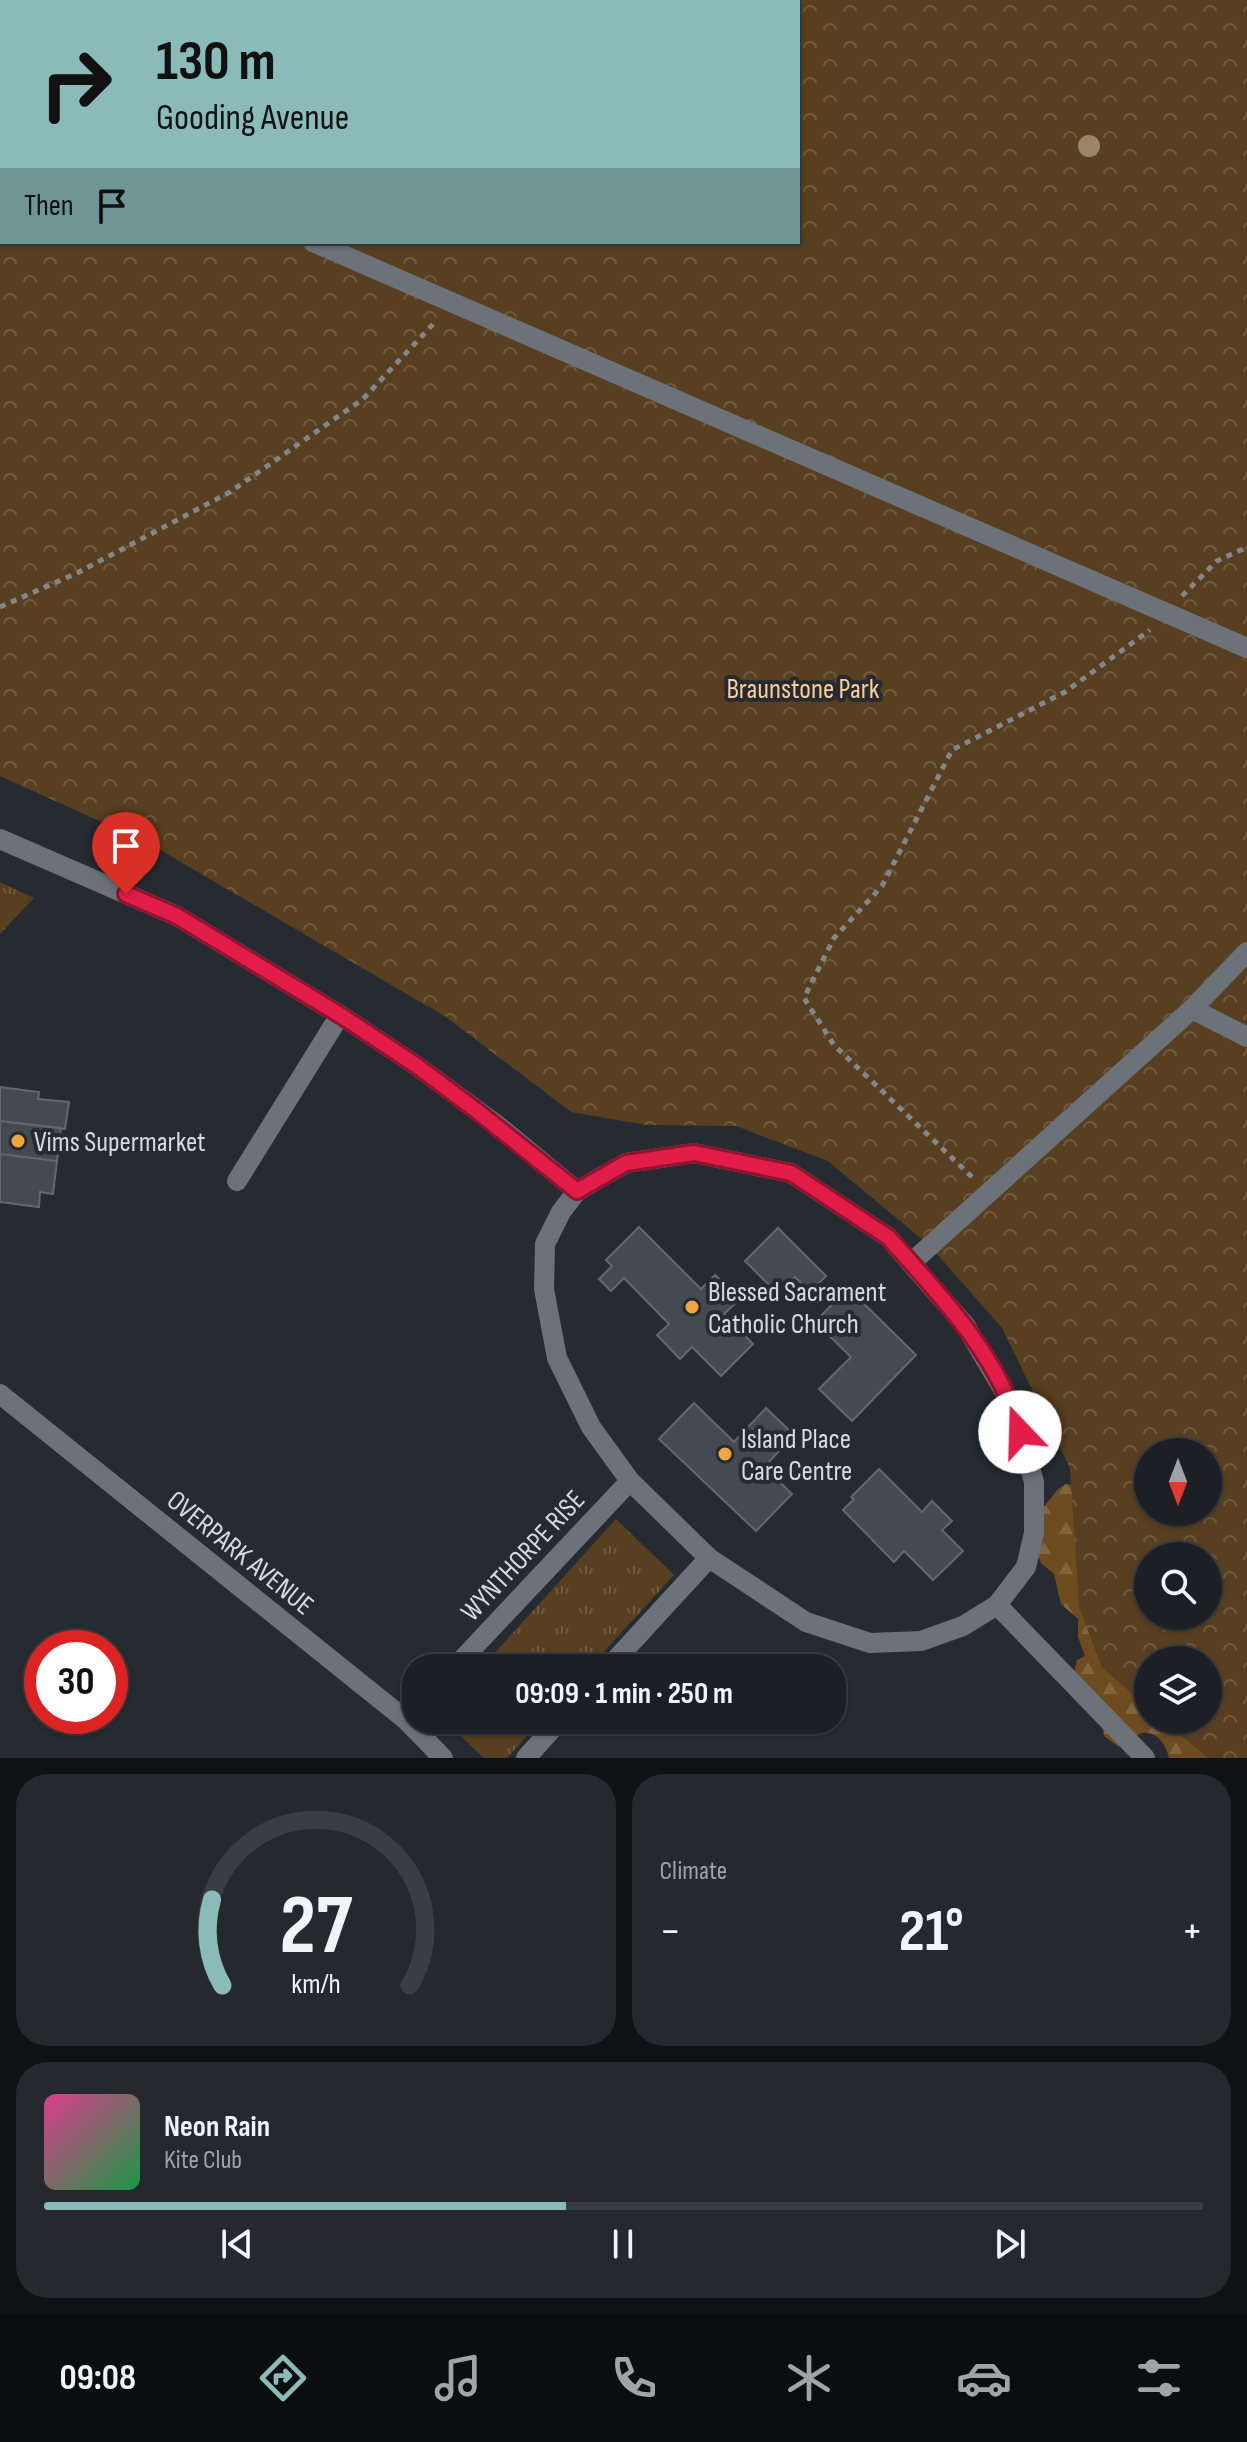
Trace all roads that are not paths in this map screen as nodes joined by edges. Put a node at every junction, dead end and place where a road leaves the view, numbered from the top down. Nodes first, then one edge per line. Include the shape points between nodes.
1 (318, 244) edge
2 (1247, 648) edge
3 (0, 839) edge
4 (1247, 952) edge
5 (1192, 1009) junction
6 (340, 1015) junction
7 (1247, 1037) edge
8 (237, 1181) dead end
9 (577, 1191) junction
10 (911, 1263) junction
11 (0, 1394) edge
12 (630, 1481) junction
13 (709, 1558) junction
14 (997, 1605) junction
15 (467, 1654) edge
16 (621, 1654) edge
17 (402, 1707) edge
18 (426, 1734) edge
19 (547, 1734) edge
20 (443, 1758) edge
21 (526, 1758) edge
22 (1145, 1758) edge

1 - 2 street
3 - 6 street via 177,916
4 - 5 street
5 - 7 street
5 - 10 street
6 - 8 street
6 - 9 street via 497,1125
9 - 10 street via 626,1163 694,1153 791,1173 888,1237
9 - 12 street via 545,1244 544,1289 557,1358 591,1427
10 - 14 street via 965,1325 1013,1406 1034,1482 1034,1533 1026,1567
11 - 17 street, OVERPARK AVENUE
12 - 13 street
12 - 15 street, WYNTHORPE RISE
13 - 14 street via 806,1622 870,1643 921,1641 963,1626
13 - 16 street
14 - 22 street
18 - 20 street, OVERPARK AVENUE
19 - 21 street

